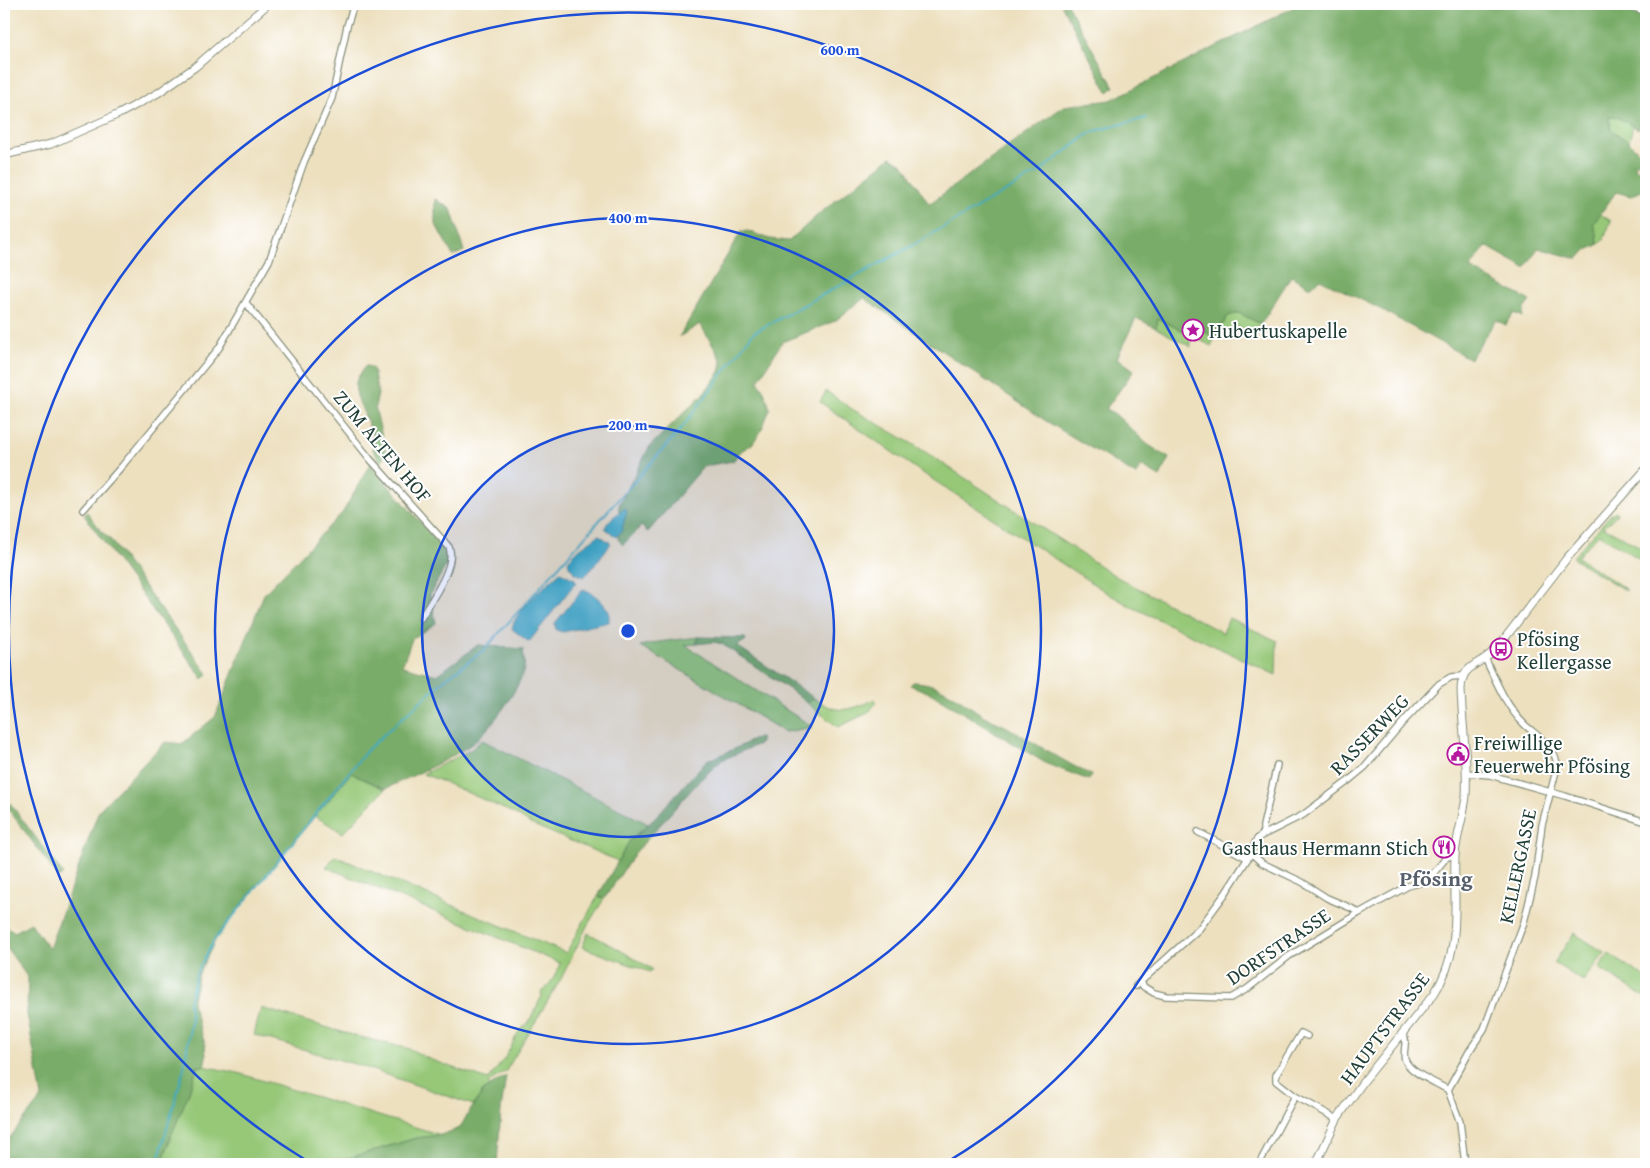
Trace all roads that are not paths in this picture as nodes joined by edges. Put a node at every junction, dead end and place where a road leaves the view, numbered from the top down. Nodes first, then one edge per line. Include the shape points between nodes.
1 (8, 4) edge
2 (268, 4) edge
3 (354, 4) edge
4 (1625, 4) edge
5 (4, 8) edge
6 (1646, 12) edge
7 (4, 155) edge
8 (246, 303) junction
9 (1646, 469) edge
10 (83, 510) dead end
11 (421, 618) dead end
12 (1485, 658) junction
13 (1463, 676) junction
14 (1277, 765) dead end
15 (1466, 773) junction
16 (1550, 792) junction
17 (1646, 822) edge
18 (1198, 832) dead end
19 (1263, 834) junction
20 (1455, 854) junction
21 (1249, 856) junction
22 (1427, 881) junction
23 (1455, 886) junction
24 (1358, 913) junction
25 (1402, 1033) junction
26 (1307, 1036) dead end
27 (1448, 1090) junction
28 (1295, 1096) junction
29 (1337, 1119) junction
30 (1259, 1164) edge
31 (1316, 1164) edge
32 (1465, 1164) edge

1 - 5 street
2 - 7 street via 195,67 158,93 51,144
3 - 8 street via 332,98 304,162 269,261
4 - 6 street
8 - 10 street via 219,348
8 - 11 street, ZUM ALTEN HOF via 370,459 449,547 451,560 445,576
9 - 12 street via 1567,558 1515,628
12 - 13 street
12 - 16 street, KELLERGASSE via 1516,715 1555,755 1557,766
13 - 15 street, HAUPTSTRASSE
13 - 19 street, RASSERWEG via 1451,677 1439,684 1347,782 1303,815
14 - 19 street
15 - 16 street via 1490,775
15 - 20 street, HAUPTSTRASSE via 1466,798
16 - 17 street
16 - 27 street, KELLERGASSE via 1535,877 1517,940 1484,1029
18 - 21 street
19 - 21 street
20 - 22 street via 1446,858
20 - 23 street, HAUPTSTRASSE
21 - 24 street
21 - 24 street, DORFSTRASSE via 1198,929 1138,985 1166,996 1231,998 1289,956
22 - 23 street, DORFSTRASSE
22 - 24 street, DORFSTRASSE via 1412,884
23 - 25 street, HAUPTSTRASSE via 1455,935 1451,956 1434,994
25 - 27 street via 1406,1039 1404,1053 1408,1065
25 - 29 street, HAUPTSTRASSE
26 - 28 street via 1302,1033 1276,1075 1279,1085
27 - 32 street via 1460,1122
28 - 29 street
28 - 30 street
29 - 31 street, HAUPTSTRASSE

